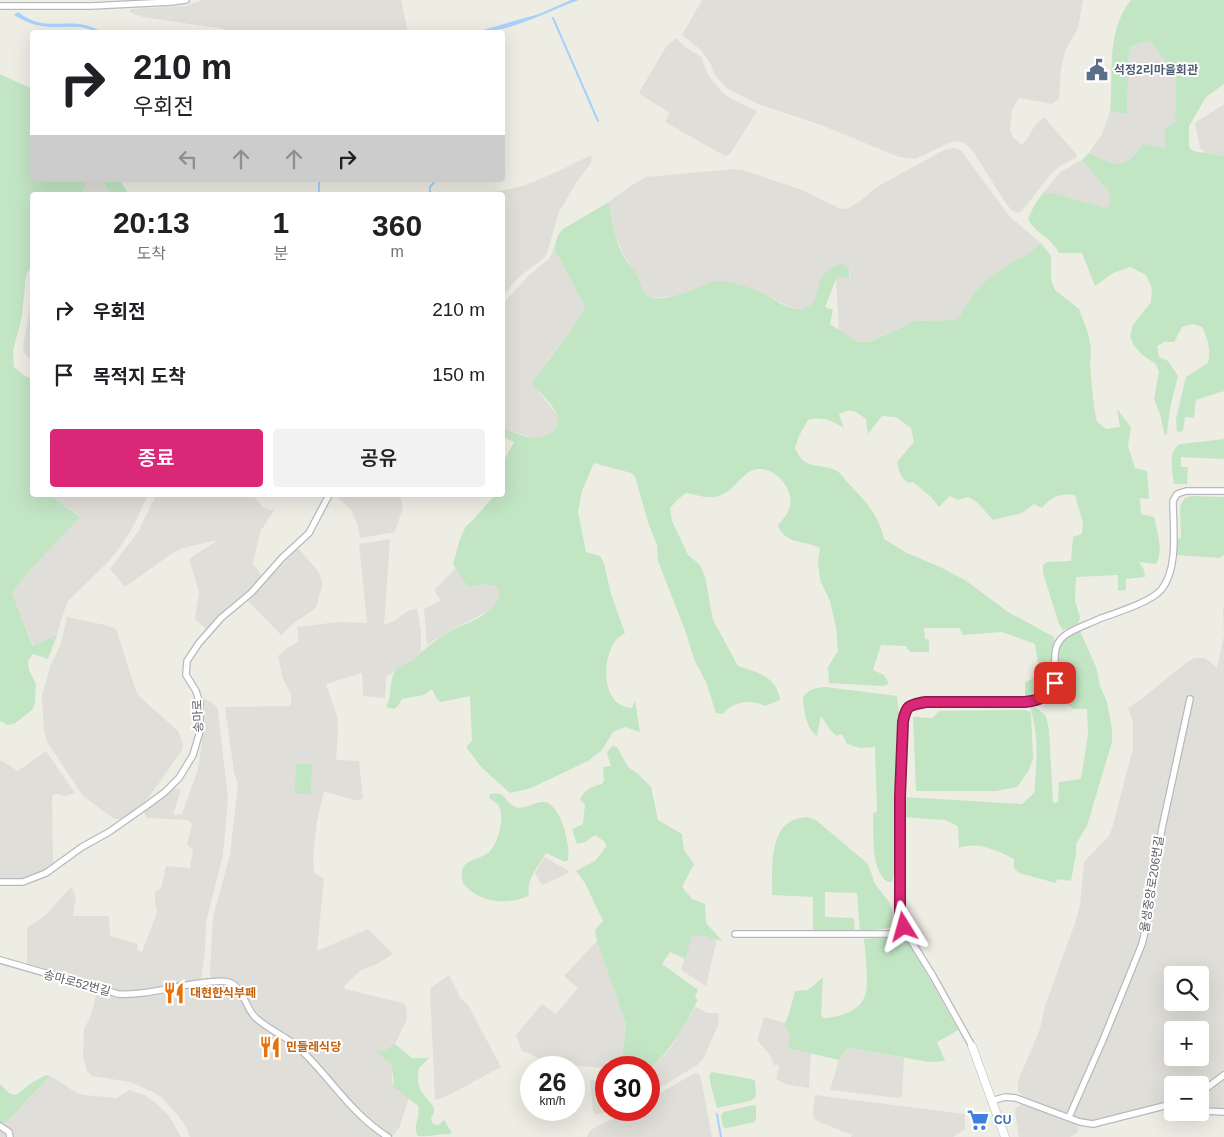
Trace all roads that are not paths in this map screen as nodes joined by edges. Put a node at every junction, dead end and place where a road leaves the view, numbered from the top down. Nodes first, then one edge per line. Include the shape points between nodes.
1 (186, 0) edge
2 (0, 6) edge
3 (1224, 491) edge
4 (328, 497) edge
5 (1190, 699) dead end
6 (0, 882) edge
7 (735, 934) dead end
8 (907, 934) junction
9 (0, 960) edge
10 (972, 1046) joint
11 (1224, 1075) edge
12 (1209, 1086) edge
13 (991, 1101) junction
14 (1164, 1106) edge
15 (1209, 1111) edge
16 (1224, 1112) edge
17 (1069, 1117) junction
18 (0, 1126) edge
19 (10, 1137) edge
20 (388, 1137) edge
21 (1005, 1137) edge

1 - 2 street via 91,6
3 - 8 street via 1177,494 1173,500 1170,575 1161,590 1061,639 1057,648 1055,683 1048,694 1039,700 1025,702 926,702 911,704 905,710 900,797 900,913
4 - 6 street, 송마로 via 309,533 252,593 221,618 188,661 186,675 200,704 200,731 193,755 180,778 146,806 46,874 23,882
5 - 17 street, 율생중앙로206번길 via 1162,828 1142,944
7 - 8 street
8 - 10 street
9 - 20 street, 송마로52번길 via 118,994 194,983 230,982 236,986 254,1016 312,1060 352,1108
10 - 13 street
11 - 12 street
13 - 17 street via 1016,1098
13 - 21 street
14 - 17 street via 1100,1124 1086,1124
15 - 16 street
18 - 19 street via 9,1132

